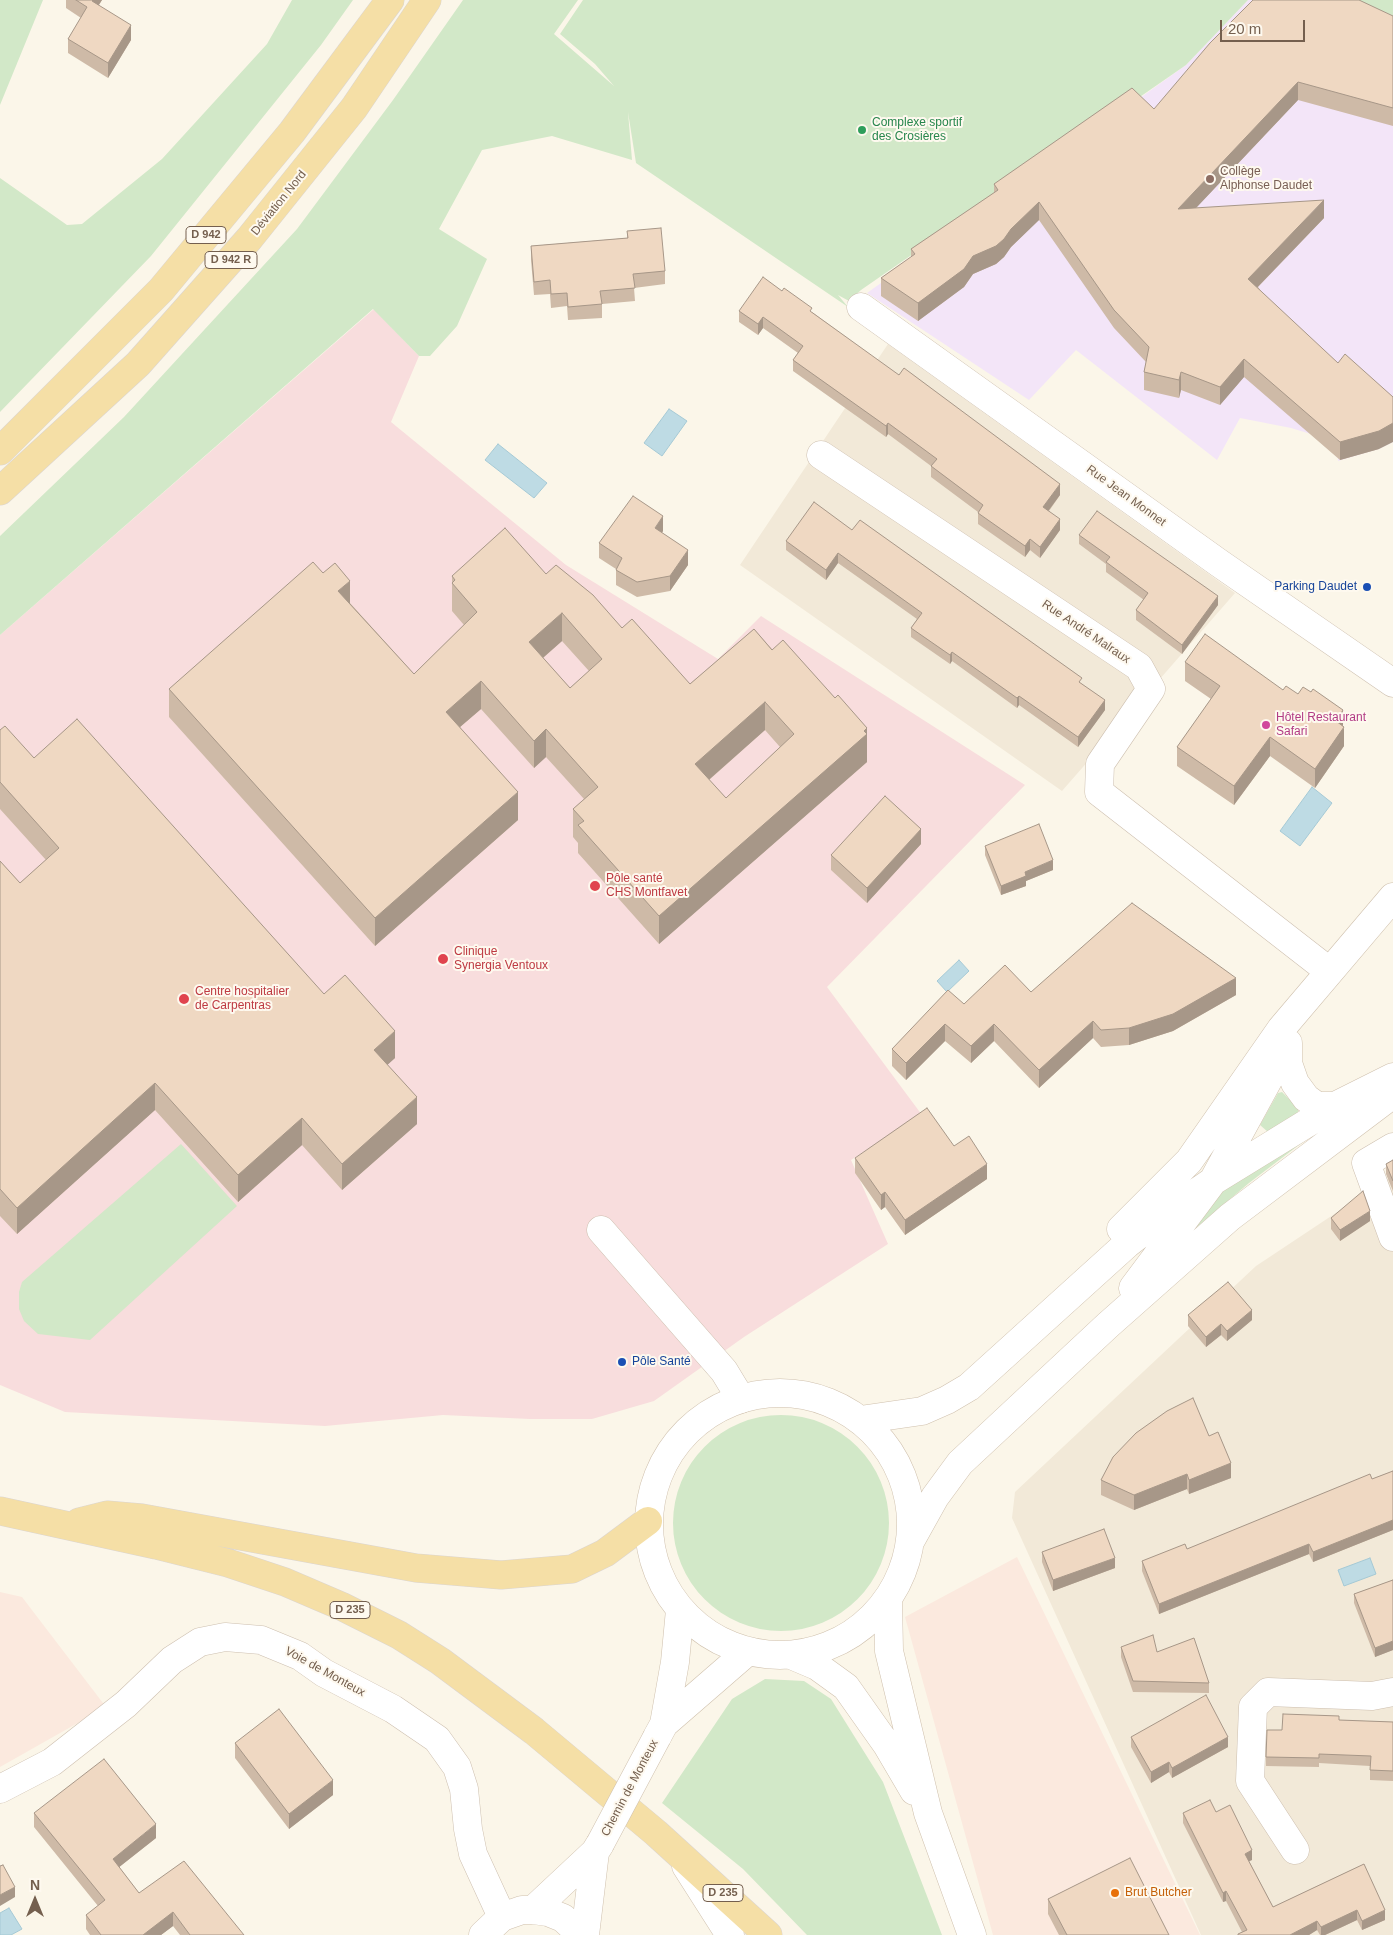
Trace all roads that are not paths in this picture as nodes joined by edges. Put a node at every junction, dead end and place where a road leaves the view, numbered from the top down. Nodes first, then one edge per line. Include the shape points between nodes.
1 (390, 0) edge
2 (427, 0) edge
3 (861, 307) dead end
4 (0, 451) edge
5 (821, 456) dead end
6 (0, 491) edge
7 (1393, 683) edge
8 (1393, 896) edge
9 (1329, 971) junction
10 (1288, 1043) junction
11 (1393, 1077) edge
12 (1393, 1094) edge
13 (1335, 1106) junction
14 (1393, 1148) edge
15 (1214, 1181) junction
16 (601, 1230) dead end
17 (1393, 1236) edge
18 (1108, 1324) junction
19 (1004, 1354) junction
20 (741, 1399) junction
21 (860, 1420) junction
22 (0, 1511) edge
23 (648, 1521) junction
24 (68, 1525) junction
25 (910, 1542) junction
26 (888, 1599) junction
27 (680, 1610) junction
28 (747, 1652) junction
29 (791, 1655) junction
30 (1393, 1692) edge
31 (661, 1730) junction
32 (0, 1789) edge
33 (928, 1813) junction
34 (598, 1848) junction
35 (1294, 1850) dead end
36 (677, 1852) junction
37 (533, 1910) junction
38 (493, 1926) edge
39 (583, 1935) edge
40 (730, 1935) edge
41 (768, 1935) edge
42 (972, 1935) edge

1 - 4 main road, D 942 via 292,132 161,290
2 - 6 main road, Déviation Nord / D 942 R via 354,108 250,239 138,364
3 - 7 main road, Rue Jean Monnet
5 - 9 main road, Rue André Malraux via 1139,667 1151,689 1100,764 1099,792
8 - 9 main road
9 - 10 main road
9 - 19 main road via 1281,1029 1189,1162 1051,1300
10 - 13 main road via 1288,1063 1294,1083 1317,1106
10 - 15 main road
11 - 13 main road
12 - 18 main road via 1230,1217
13 - 15 main road
14 - 17 main road via 1366,1163
15 - 18 main road
15 - 19 main road via 1127,1244
16 - 20 main road via 724,1371
18 - 25 main road via 960,1462
19 - 21 main road via 969,1387 947,1400 907,1415
20 - 21 main road via 772,1393 803,1395 833,1404
20 - 23 main road via 714,1410 672,1450 657,1475
21 - 25 main road via 884,1444 901,1474 910,1508
22 - 24 main road, D 235
23 - 24 main road via 605,1553 572,1569 502,1575 416,1568 142,1518 106,1515
23 - 27 main road via 651,1553 662,1583
24 - 36 main road, D 235 via 228,1563 342,1606 398,1635 488,1695
25 - 26 main road via 902,1575
26 - 29 main road via 862,1627 829,1646
26 - 33 main road via 889,1651
27 - 28 main road via 699,1628
27 - 31 main road via 675,1662
28 - 29 main road
28 - 31 main road
29 - 33 main road via 817,1666 846,1687
30 - 35 main road via 1372,1696 1268,1692 1254,1707 1250,1781
31 - 34 main road, Chemin de Monteux, bridge
32 - 38 main road, Voie de Monteux via 52,1762 126,1704 172,1660 200,1642 225,1638 261,1640 300,1656 324,1673 393,1709 436,1739 457,1767 464,1789 473,1854
33 - 42 main road
34 - 37 main road
34 - 39 main road
36 - 40 main road
36 - 41 main road, D 235
37 - 38 main road via 522,1910
37 - 39 main road via 563,1918

